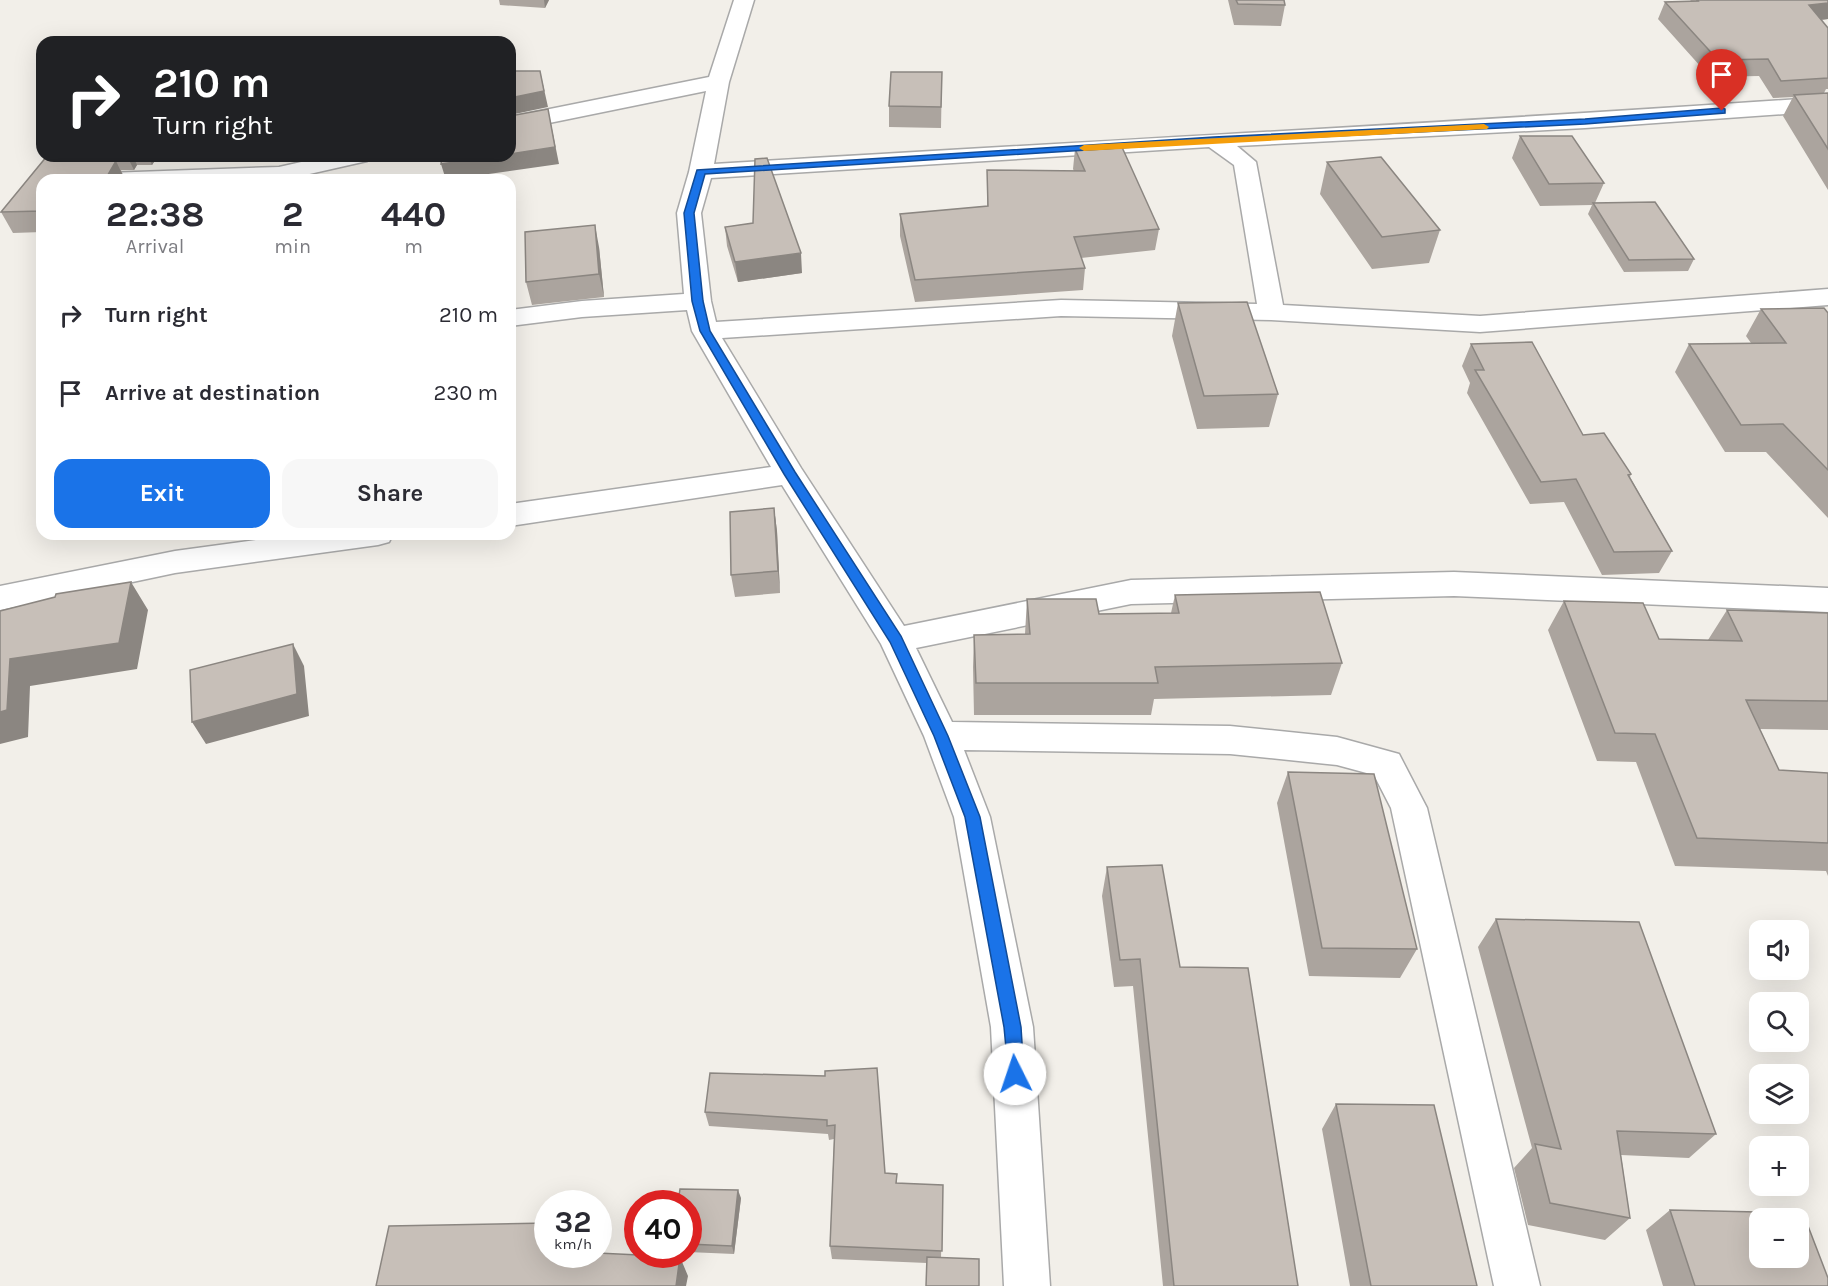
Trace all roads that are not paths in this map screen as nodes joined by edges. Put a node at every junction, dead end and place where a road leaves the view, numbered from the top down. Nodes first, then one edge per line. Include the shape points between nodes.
1 (744, 0) edge
2 (718, 82) junction
3 (1828, 104) edge
4 (516, 123) edge
5 (1214, 140) junction
6 (332, 162) edge
7 (701, 172) junction
8 (279, 174) edge
9 (1828, 297) edge
10 (1271, 312) junction
11 (701, 316) junction
12 (516, 317) edge
13 (790, 474) junction
14 (516, 514) edge
15 (300, 540) edge
16 (274, 542) edge
17 (0, 598) edge
18 (1828, 600) edge
19 (896, 640) junction
20 (941, 736) junction
21 (1027, 1286) edge
22 (1517, 1286) edge

1 - 2 street
2 - 4 street
2 - 7 street
3 - 5 street via 1585,122
5 - 7 street
5 - 10 street via 1245,162
6 - 8 street
7 - 11 street via 689,213
9 - 10 street via 1480,324
10 - 11 street via 1061,308
11 - 12 street via 582,309
11 - 13 street
13 - 14 street
13 - 19 street
15 - 16 street
16 - 17 street
18 - 19 street via 1454,584 1131,592
19 - 20 street
20 - 21 street via 972,817 1012,1027
20 - 22 street via 1230,740 1337,751 1386,764 1409,808

